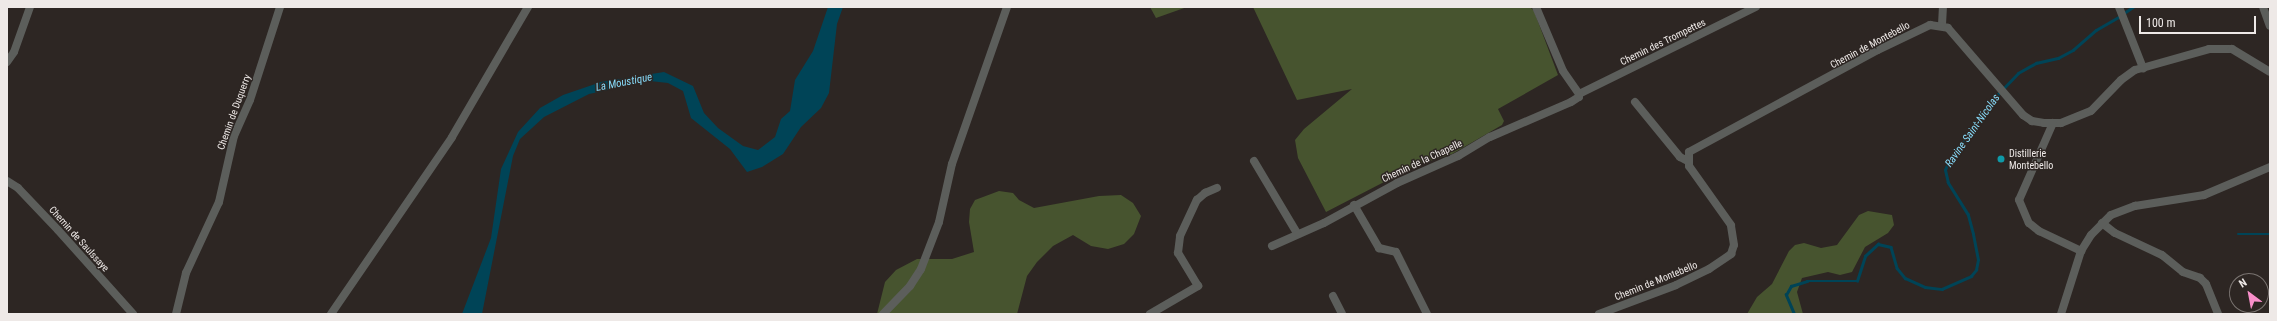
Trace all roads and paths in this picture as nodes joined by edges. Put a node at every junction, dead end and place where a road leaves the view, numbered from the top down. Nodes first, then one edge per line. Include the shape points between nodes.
1 (30, 7) edge
2 (280, 7) edge
3 (528, 7) edge
4 (1007, 7) edge
5 (1536, 7) edge
6 (1756, 7) edge
7 (1943, 7) edge
8 (2263, 7) edge
9 (2120, 8) edge
10 (1942, 25) junction
11 (2270, 26) edge
12 (7, 62) edge
13 (2144, 68) junction
14 (2270, 72) edge
15 (1578, 94) junction
16 (1635, 102) dead end
17 (2052, 123) junction
18 (1254, 161) dead end
19 (1688, 161) junction
20 (2270, 167) edge
21 (7, 181) edge
22 (1217, 188) dead end
23 (1354, 205) junction
24 (2102, 223) junction
25 (1297, 234) junction
26 (1272, 246) dead end
27 (2081, 252) junction
28 (1333, 296) dead end
29 (133, 314) edge
30 (176, 314) edge
31 (331, 314) edge
32 (883, 314) edge
33 (1150, 314) edge
34 (1342, 314) edge
35 (1427, 314) edge
36 (1599, 314) edge
37 (2061, 314) edge
38 (2218, 314) edge

1 - 12 street via 14,52
2 - 30 street, Chemin de Duquerry via 250,100 234,136 219,202 186,273
3 - 31 street via 452,137
4 - 32 street via 952,164 939,222 921,268 910,286
5 - 15 street via 1562,71
6 - 15 street, Chemin des Trompettes
7 - 10 street
8 - 11 street
9 - 13 street
10 - 17 street via 1956,34 2010,101 2032,121
10 - 19 street, Chemin de Montebello via 1930,25 1914,32 1732,131 1696,147 1689,152
13 - 14 street via 2223,48 2248,57
13 - 17 street via 2121,80 2090,111 2077,118
15 - 23 street, Chemin de la Chapelle via 1579,97 1571,102 1490,137 1458,156
16 - 19 street via 1680,157
17 - 27 street via 2019,200 2029,223 2039,231
18 - 25 street
19 - 36 street, Chemin de Montebello via 1731,225 1734,245 1731,254 1709,269 1676,285
20 - 24 street via 2204,195 2124,209
21 - 29 street, Chemin de Saulssaye via 18,188 58,230
22 - 33 street via 1197,200 1180,236 1178,253 1198,286
23 - 25 street, Chemin de la Chapelle via 1324,223
23 - 35 street via 1379,248 1396,252
24 - 27 street
24 - 38 street via 2115,233 2162,255 2183,272 2200,278 2206,284
25 - 26 street, Chemin de la Chapelle
27 - 37 street
28 - 34 street

